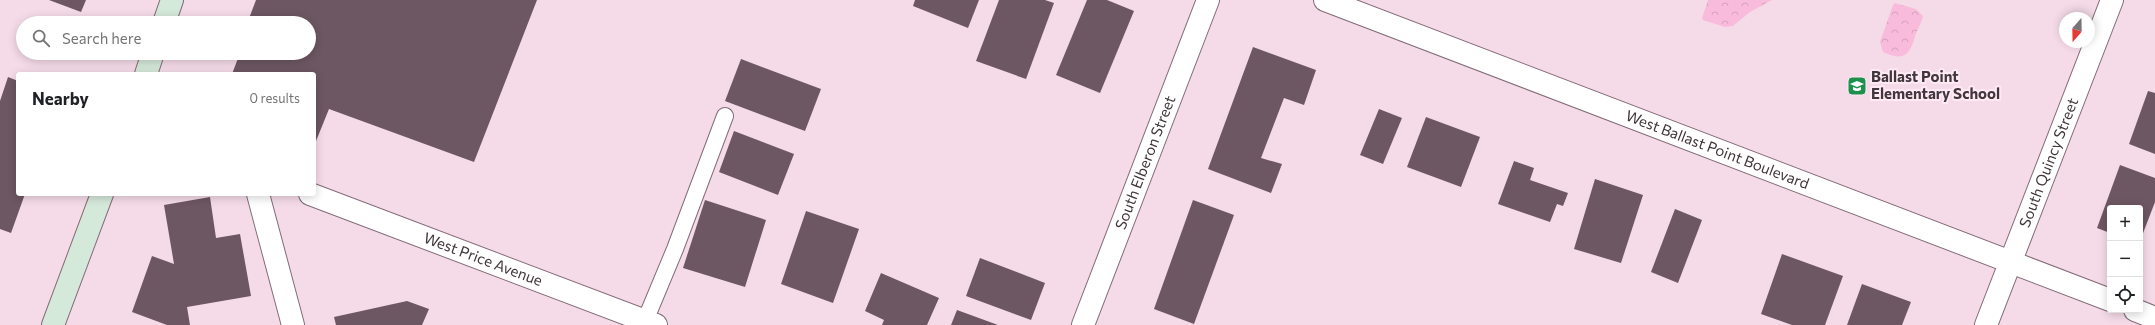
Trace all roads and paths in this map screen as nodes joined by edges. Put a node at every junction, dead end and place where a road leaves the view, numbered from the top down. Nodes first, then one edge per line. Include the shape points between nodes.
1 (172, 0) edge
2 (1208, 0) edge
3 (1325, 0) edge
4 (2112, 0) edge
5 (166, 16) edge
6 (151, 60) edge
7 (147, 72) edge
8 (725, 116) dead end
9 (101, 196) edge
10 (259, 196) edge
11 (315, 196) edge
12 (2011, 262) junction
13 (2107, 299) edge
14 (2143, 313) edge
15 (2155, 318) edge
16 (650, 323) edge
17 (53, 325) edge
18 (292, 325) edge
19 (1083, 325) edge
20 (1986, 325) edge

1 - 5 street
2 - 19 street, South Elberon Street
3 - 12 street, West Ballast Point Boulevard
4 - 12 street, South Quincy Street
6 - 7 street
8 - 16 lane
9 - 17 street
10 - 18 street
11 - 16 street, West Price Avenue
12 - 13 street, West Ballast Point Boulevard
12 - 20 street, South Quincy Street
14 - 15 street

